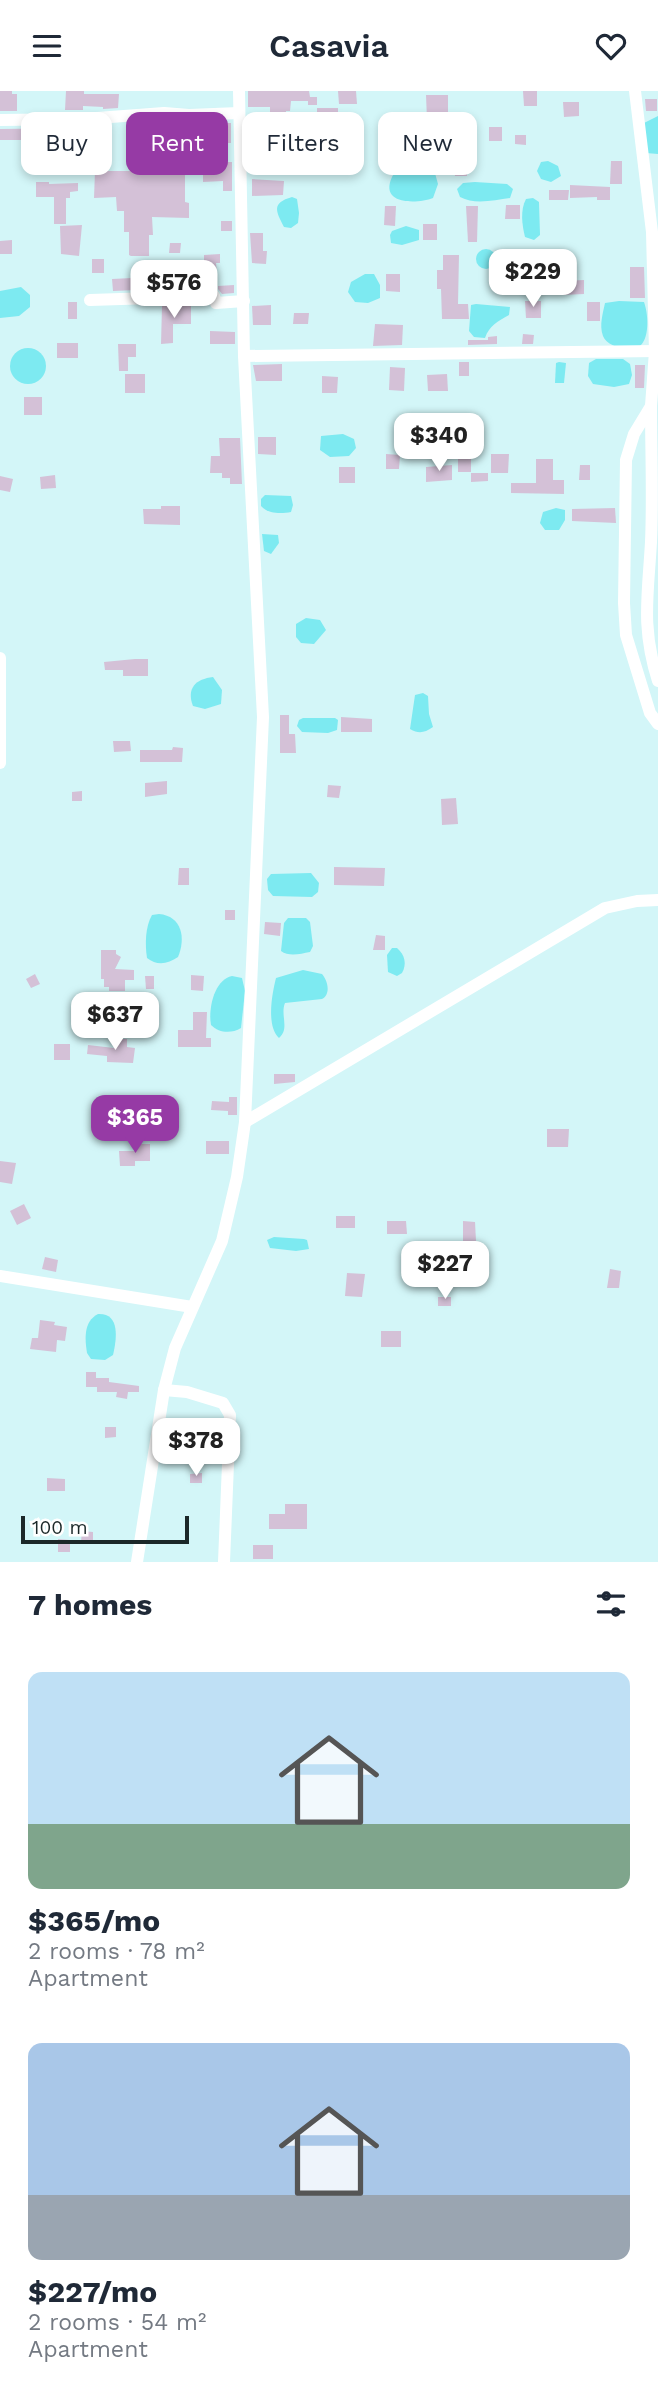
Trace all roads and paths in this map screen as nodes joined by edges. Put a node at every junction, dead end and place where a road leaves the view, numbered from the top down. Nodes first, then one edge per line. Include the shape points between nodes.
1 (239, 91) edge
2 (635, 91) edge
3 (239, 113) junction
4 (0, 120) edge
5 (90, 300) dead end
6 (244, 301) junction
7 (656, 351) edge
8 (244, 356) junction
9 (651, 405) junction
10 (0, 658) edge
11 (658, 681) edge
12 (658, 724) edge
13 (0, 763) edge
14 (658, 900) edge
15 (245, 1122) junction
16 (0, 1276) edge
17 (192, 1307) junction
18 (164, 1390) junction
19 (137, 1562) edge
20 (224, 1562) edge

1 - 3 street
2 - 7 street via 652,232
3 - 4 street
3 - 6 street
5 - 6 street via 214,296 216,303
6 - 8 street
7 - 8 street
7 - 9 street
8 - 15 street via 263,717
9 - 11 street via 651,541 645,606 646,637
9 - 12 street via 626,460 624,603 626,635 650,713
10 - 13 street
14 - 15 street via 605,908
15 - 17 street via 222,1241
16 - 17 street
17 - 18 street
18 - 19 street
18 - 20 street via 223,1402 230,1415

